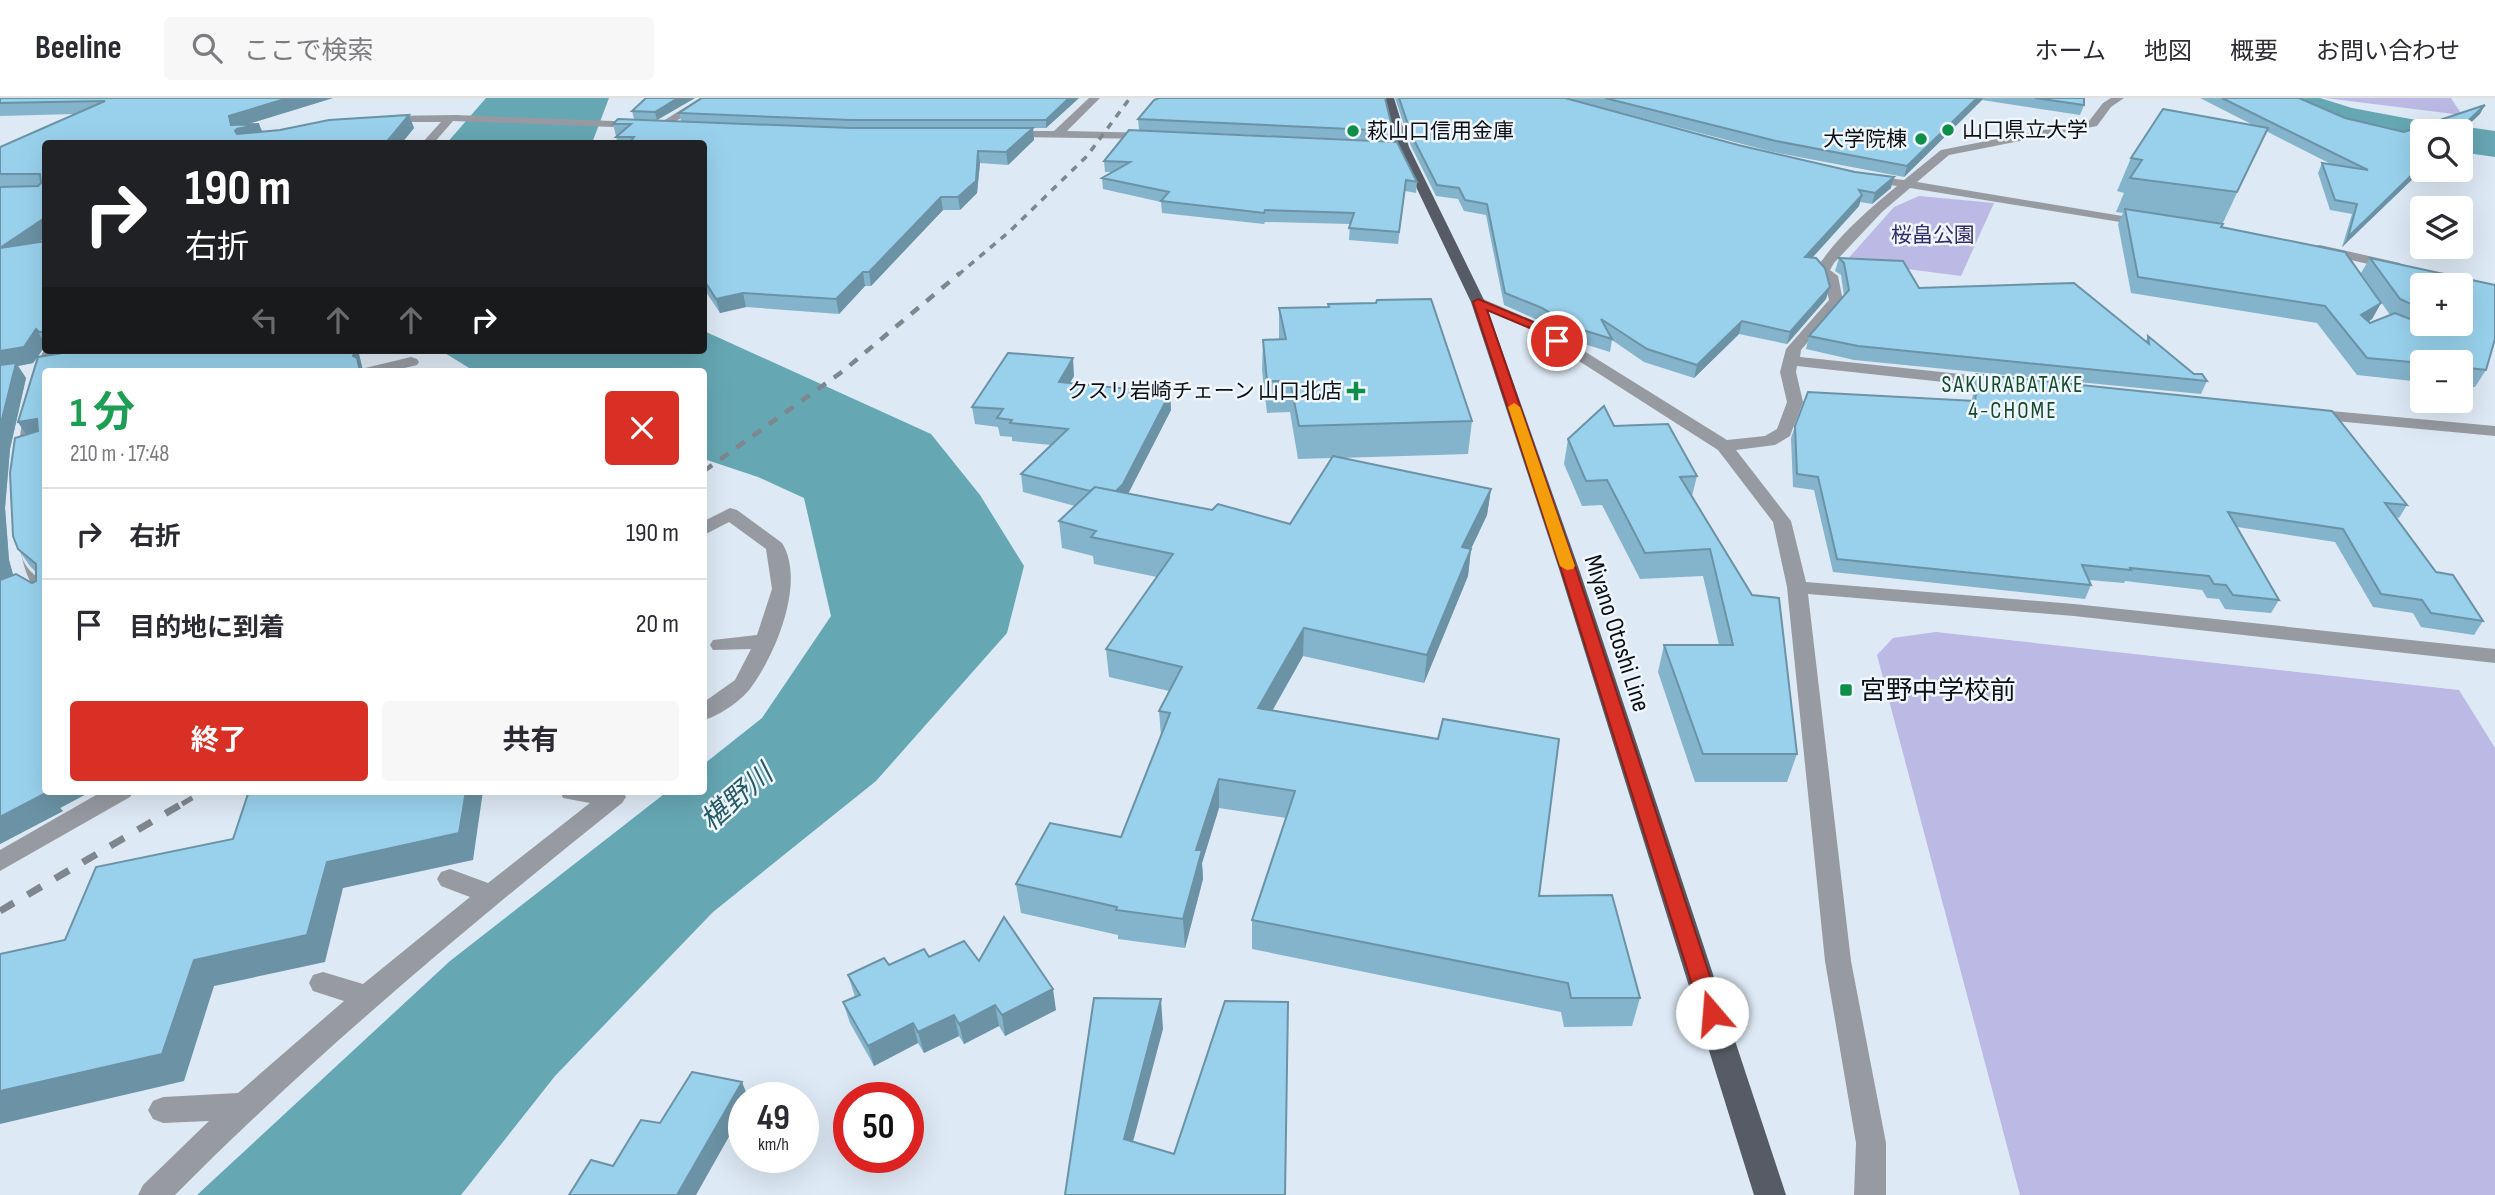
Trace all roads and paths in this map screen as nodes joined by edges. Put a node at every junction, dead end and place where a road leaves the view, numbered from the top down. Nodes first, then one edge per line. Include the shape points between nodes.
1 (708, 98) edge
2 (1095, 98) edge
3 (1388, 98) edge
4 (2119, 98) edge
5 (453, 118) junction
6 (369, 120) edge
7 (661, 126) junction
8 (689, 127) edge
9 (989, 134) edge
10 (1057, 135) junction
11 (1163, 136) edge
12 (430, 140) edge
13 (1853, 176) edge
14 (1905, 185) junction
15 (2154, 225) edge
16 (2309, 246) edge
17 (2337, 253) junction
18 (2411, 270) edge
19 (2353, 275) edge
20 (1478, 302) junction
21 (47, 354) edge
22 (405, 356) edge
23 (1791, 361) junction
24 (64, 363) edge
25 (378, 368) edge
26 (423, 368) edge
27 (33, 369) junction
28 (2010, 384) edge
29 (2297, 413) edge
30 (2495, 430) edge
31 (35, 446) edge
32 (1724, 446) junction
33 (13, 450) junction
34 (707, 527) edge
35 (37, 587) edge
36 (1797, 587) junction
37 (10, 590) edge
38 (766, 641) junction
39 (720, 646) dead end
40 (2495, 656) edge
41 (707, 711) edge
42 (115, 795) edge
43 (616, 795) edge
44 (0, 862) edge
45 (450, 879) dead end
46 (491, 894) junction
47 (323, 983) dead end
48 (367, 997) junction
49 (244, 1106) junction
50 (163, 1110) dead end
51 (154, 1195) edge
52 (1770, 1195) edge
53 (1870, 1195) edge

1 - 7 street
2 - 10 street
3 - 20 main road, Miyano Otoshi Line via 1397,147
4 - 14 street via 2107,105 2093,124 1945,152
5 - 6 street
5 - 7 street
5 - 12 street
7 - 8 street
9 - 10 street
10 - 11 street
13 - 14 street
14 - 15 street
14 - 23 street via 1828,261 1822,271 1831,276 1836,301 1794,349
16 - 17 street
17 - 18 street
17 - 19 street
20 - 32 street via 1534,326
20 - 52 main road, Miyano Otoshi Line via 1570,572
21 - 27 street
22 - 25 street
22 - 26 street
23 - 28 street
23 - 32 street via 1788,372 1796,402 1784,432 1769,441
24 - 27 street
27 - 33 street
29 - 30 street
31 - 33 street
32 - 36 street via 1782,521
33 - 35 street via 8,506 13,561
34 - 38 street via 730,514 775,547 782,589
35 - 37 street
36 - 40 street via 2074,610
36 - 53 street via 1838,961 1871,1143
38 - 39 street
38 - 41 street via 743,684
42 - 44 street
43 - 46 street
45 - 46 street
46 - 48 street
47 - 48 street
48 - 49 street
49 - 50 street
49 - 51 street

